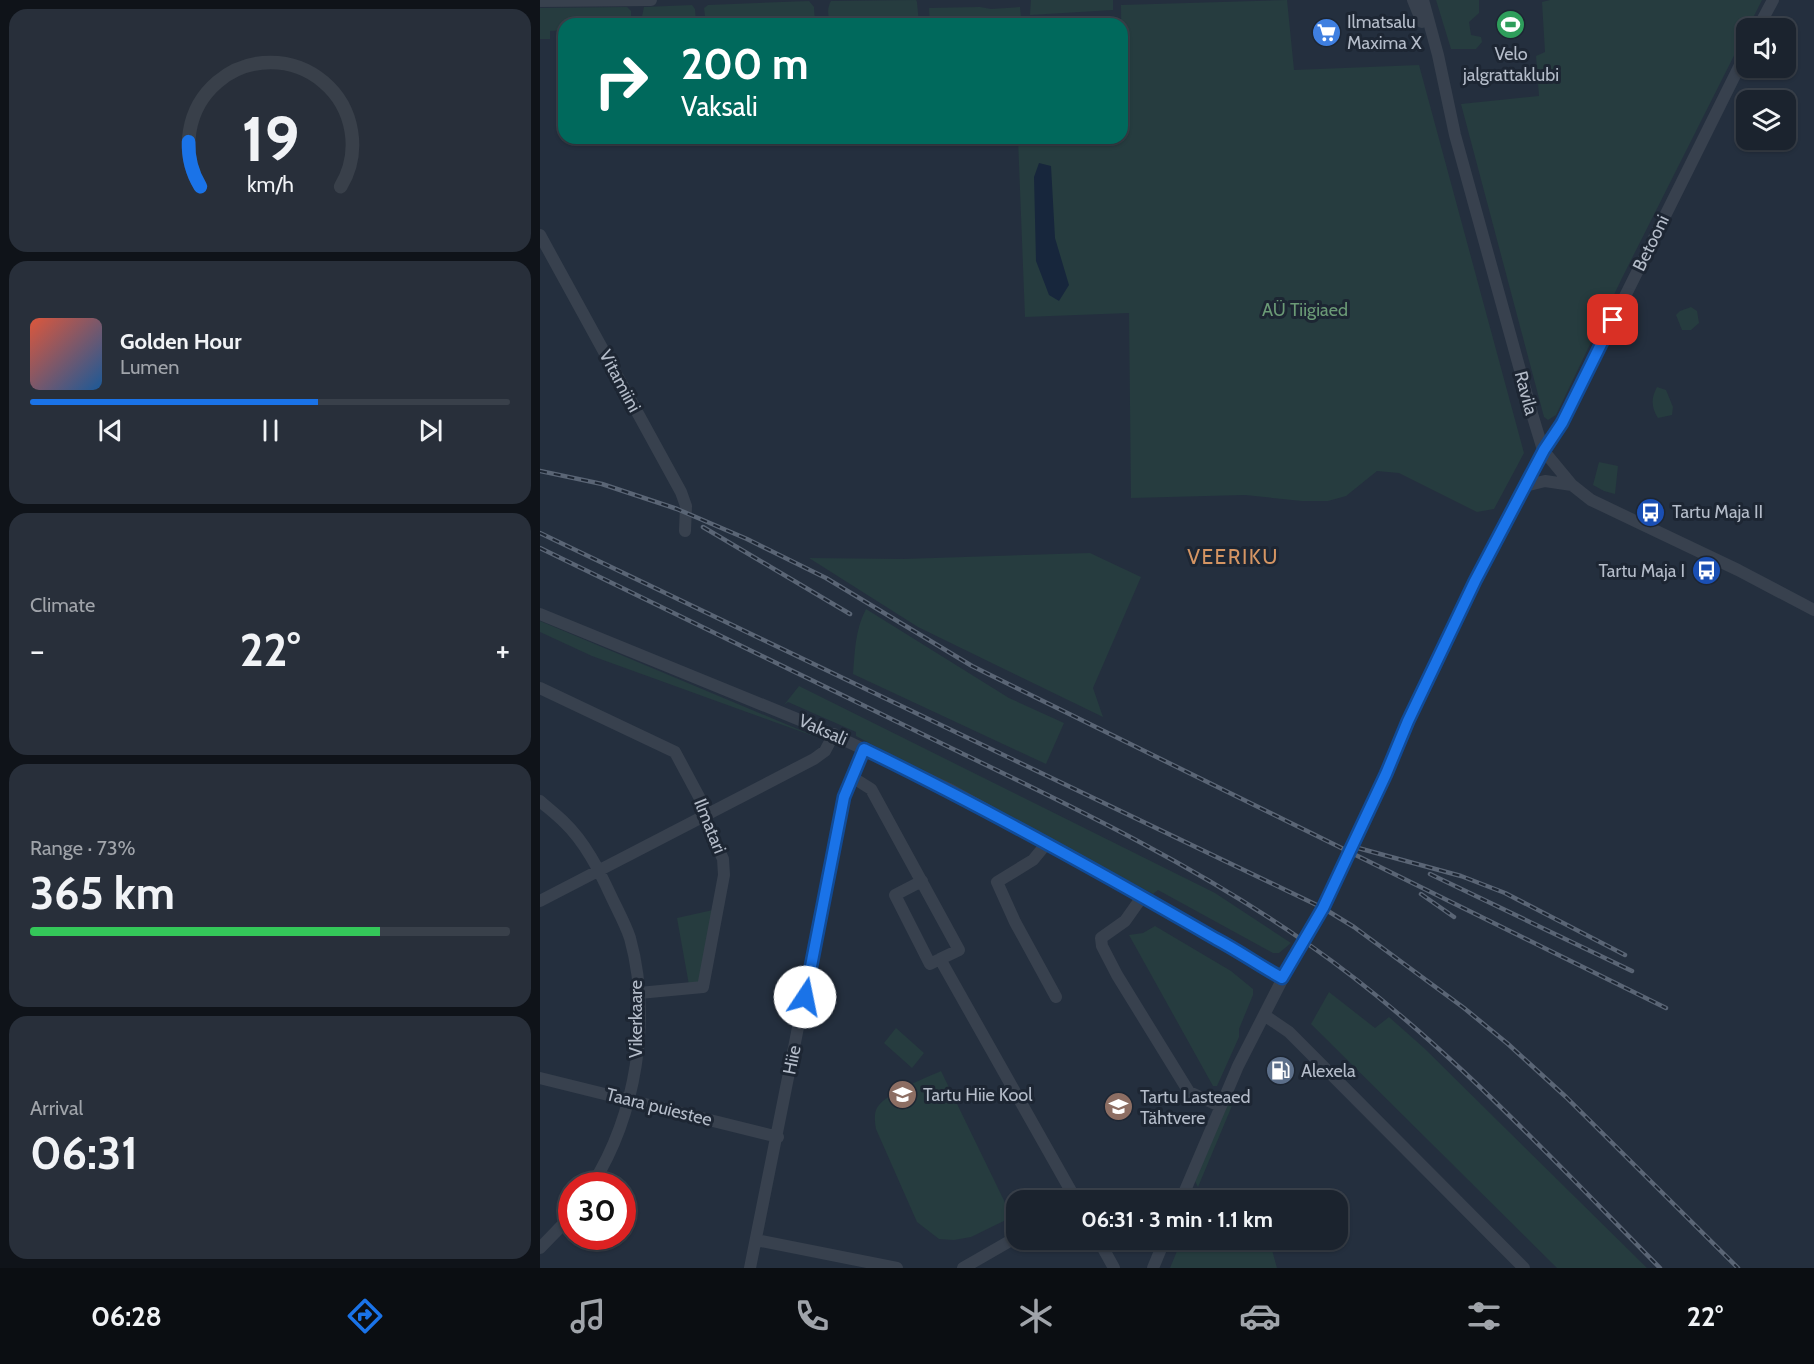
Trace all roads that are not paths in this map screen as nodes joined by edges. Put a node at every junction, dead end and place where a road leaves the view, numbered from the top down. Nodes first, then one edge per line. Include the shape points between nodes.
1 (651, 0) edge
2 (1413, 0) edge
3 (1423, 0) edge
4 (1773, 0) edge
5 (540, 1) edge
6 (1763, 18) edge
7 (1736, 74) edge
8 (1446, 97) junction
9 (540, 235) edge
10 (1544, 450) junction
11 (1572, 485) junction
12 (1525, 486) junction
13 (686, 531) dead end
14 (1814, 610) edge
15 (540, 614) edge
16 (540, 688) edge
17 (834, 734) junction
18 (864, 749) junction
19 (852, 777) junction
20 (540, 801) edge
21 (705, 816) junction
22 (1047, 843) junction
23 (599, 870) junction
24 (922, 881) junction
25 (1142, 897) junction
26 (540, 901) edge
27 (940, 959) junction
28 (1282, 978) junction
29 (639, 993) junction
30 (1056, 997) dead end
31 (1264, 1015) junction
32 (540, 1078) edge
33 (630, 1101) junction
34 (1220, 1106) junction
35 (777, 1137) junction
36 (600, 1172) edge
37 (1070, 1190) edge
38 (1185, 1190) edge
39 (558, 1229) edge
40 (756, 1240) junction
41 (1006, 1244) edge
42 (540, 1248) edge
43 (1104, 1250) edge
44 (1160, 1250) edge
45 (849, 1263) edge
46 (750, 1268) edge
47 (897, 1268) edge
48 (963, 1268) edge
49 (1114, 1268) edge
50 (1153, 1268) edge
51 (1524, 1268) edge

1 - 5 street
2 - 8 street, Ravila
3 - 8 street, Ravila
4 - 6 street
7 - 10 street, Betooni via 1562,423
8 - 10 street, Ravila
9 - 13 street, Vitamiini via 681,492 686,506
10 - 11 street, Ravila
10 - 12 street, Betooni
11 - 12 street via 1545,481
11 - 14 street, Ravila via 1591,500
12 - 28 street, Betooni via 1422,690 1323,908
15 - 17 street, Vaksali
16 - 21 street, Ilmatari via 675,752 705,808
17 - 18 street, Vaksali
17 - 21 street via 820,756
18 - 19 street, Hiie
18 - 22 street, Vaksali via 951,790
19 - 24 street via 871,789
19 - 35 street, Hiie via 844,797
20 - 23 street, Vikerkaare via 566,824
21 - 23 street
21 - 29 street, Ilmatari via 725,867 703,987
22 - 25 street, Vaksali
22 - 30 street via 1033,860 997,882
23 - 26 street
23 - 29 street, Vikerkaare via 629,937
24 - 27 street via 958,950
24 - 27 street via 895,895 930,964
25 - 28 street, Vaksali
25 - 34 street via 1125,921 1101,938 1102,946 1190,1092
27 - 37 street
28 - 31 street, Betooni
29 - 33 street, Vikerkaare via 638,1053
31 - 34 street, Betooni
31 - 51 street via 1289,1032
32 - 33 street, Taara puiestee
33 - 35 street, Taara puiestee
33 - 36 street, Vikerkaare
34 - 38 street, Betooni
35 - 40 street, Hiie
39 - 42 street
40 - 45 street
40 - 46 street, Hiie
41 - 48 street
43 - 49 street
44 - 50 street
45 - 47 street

